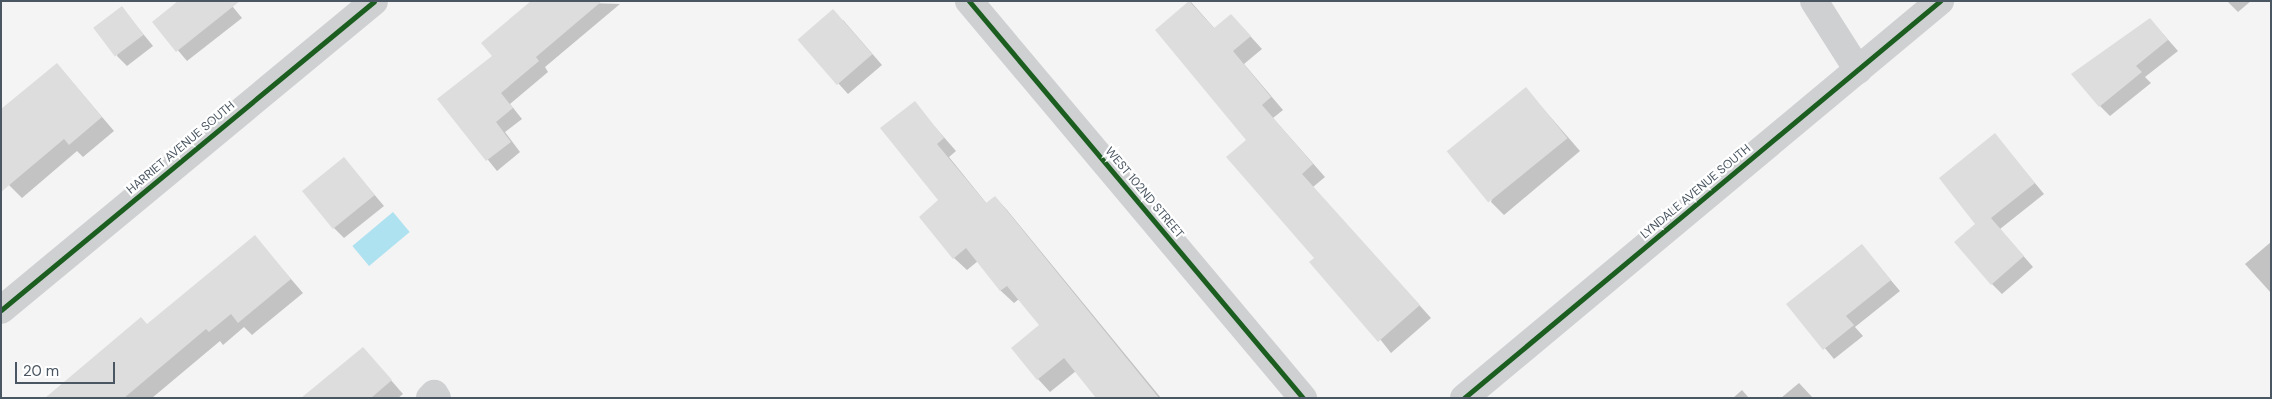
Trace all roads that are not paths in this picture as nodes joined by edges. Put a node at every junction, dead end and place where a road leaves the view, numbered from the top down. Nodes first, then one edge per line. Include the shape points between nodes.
1 (374, 1) edge
2 (969, 1) edge
3 (1814, 1) edge
4 (1940, 1) edge
5 (1858, 70) junction
6 (1, 310) edge
7 (430, 398) edge
8 (437, 398) edge
9 (1303, 398) edge
10 (1464, 398) edge

1 - 6 street, HARRIET AVENUE SOUTH
2 - 9 street, WEST 102ND STREET
3 - 5 street
4 - 5 street, LYNDALE AVENUE SOUTH
5 - 10 street, LYNDALE AVENUE SOUTH
7 - 8 street via 434,394

